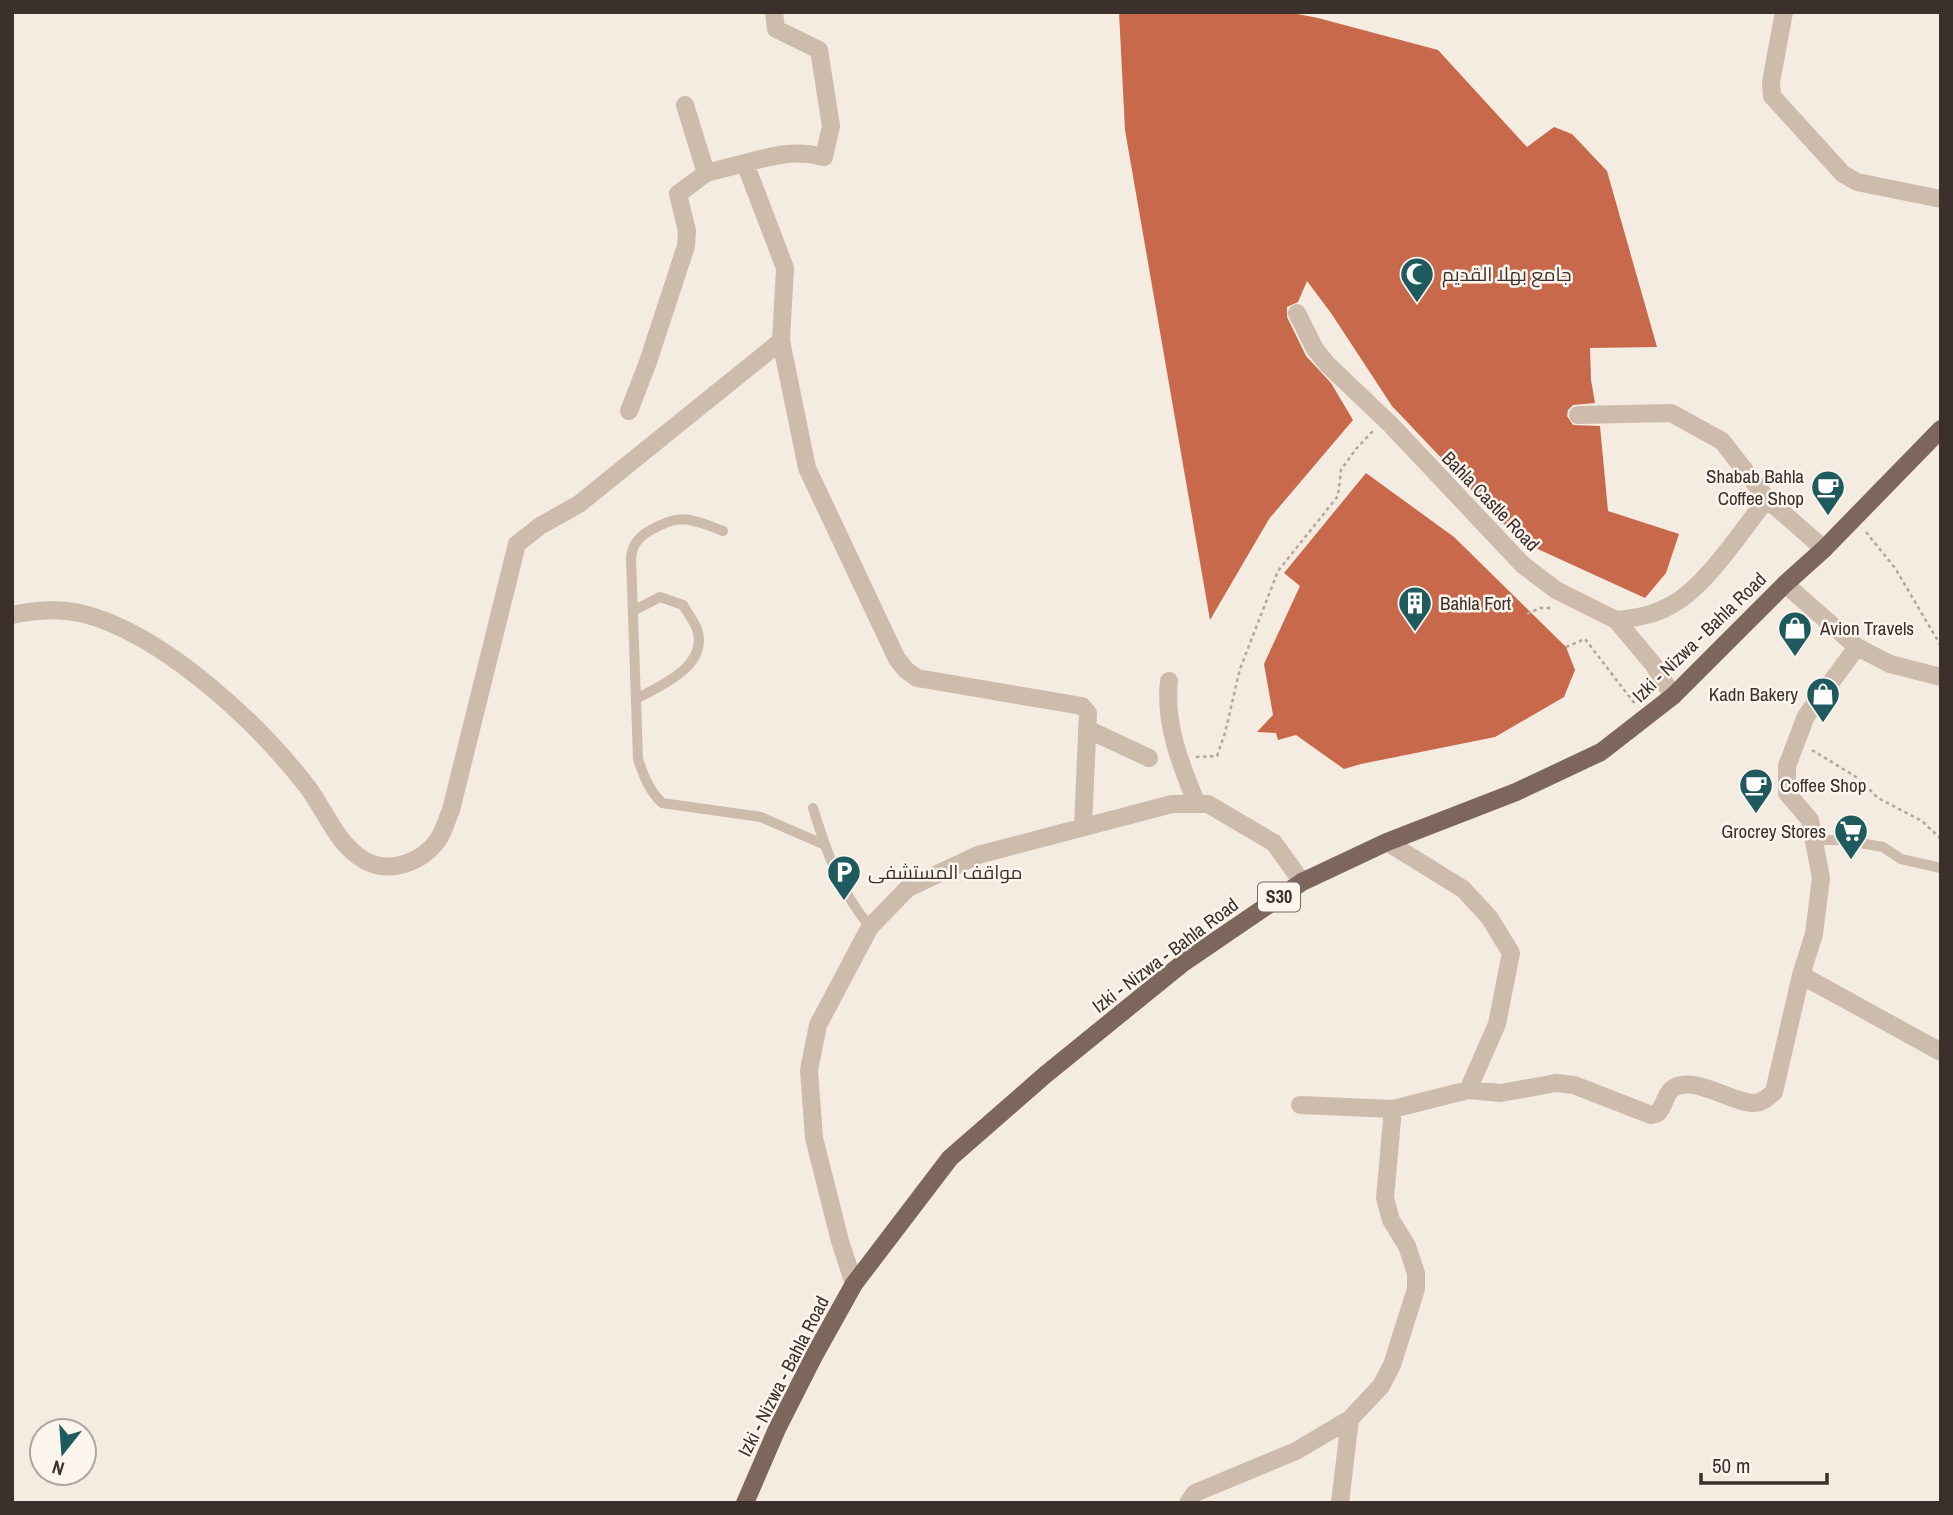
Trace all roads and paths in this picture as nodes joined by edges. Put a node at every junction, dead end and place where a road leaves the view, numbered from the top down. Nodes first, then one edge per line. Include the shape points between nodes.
1 (774, 12) edge
2 (1784, 12) edge
3 (685, 105) dead end
4 (745, 163) junction
5 (706, 173) junction
6 (1941, 198) edge
7 (1297, 313) dead end
8 (781, 341) junction
9 (629, 411) dead end
10 (1578, 415) dead end
11 (1384, 418) junction
12 (1941, 429) edge
13 (1767, 499) junction
14 (1855, 517) junction
15 (723, 531) dead end
16 (1824, 549) junction
17 (1785, 584) junction
18 (633, 611) junction
19 (12, 615) edge
20 (1616, 620) junction
21 (1941, 646) edge
22 (1566, 647) dead end
23 (1857, 647) junction
24 (1941, 677) edge
25 (1170, 681) dead end
26 (1673, 696) junction
27 (636, 699) junction
28 (1645, 718) junction
29 (1087, 729) junction
30 (1795, 742) junction
31 (1149, 758) dead end
32 (1178, 758) junction
33 (1197, 804) junction
34 (813, 808) dead end
35 (1083, 827) junction
36 (1941, 839) edge
37 (1814, 841) junction
38 (1387, 842) junction
39 (825, 845) junction
40 (1941, 869) edge
41 (1302, 882) junction
42 (870, 927) junction
43 (1801, 975) junction
44 (1941, 1052) edge
45 (1468, 1090) junction
46 (1300, 1105) dead end
47 (1393, 1109) junction
48 (854, 1284) junction
49 (1350, 1419) junction
50 (745, 1503) edge
51 (1188, 1503) edge
52 (1340, 1503) edge

1 - 4 street via 776,29 819,50 831,126 824,157 786,153
2 - 6 street via 1772,96 1843,174 1857,182
3 - 5 street
4 - 5 street
4 - 8 street via 785,268
5 - 9 street via 678,194 686,246
7 - 11 street, Bahla Castle Road via 1326,364
8 - 19 street via 579,504 517,544 451,810 439,839 419,860 392,867 365,860 343,841 306,785 250,723 186,667 124,629 80,613 38,609
8 - 29 street via 807,468 897,659 917,678 1073,702 1088,713
10 - 13 street via 1671,412 1722,441
11 - 20 street, Bahla Castle Road via 1522,565 1556,590
11 - 32 path via 1341,470 1338,496 1278,571 1240,670 1217,756
12 - 14 main road, Izki - Nizwa - Bahla Road / S30
13 - 16 street
13 - 20 street via 1690,593 1655,613
14 - 16 main road, Izki - Nizwa - Bahla Road / S30
14 - 21 path via 1895,568
15 - 18 lane via 682,518 667,520 640,536 631,557
16 - 17 main road, Izki - Nizwa - Bahla Road / S30
17 - 23 street
17 - 26 main road, Izki - Nizwa - Bahla Road / S30
18 - 27 lane
18 - 27 lane via 660,597 683,605 697,630 699,647 676,678
20 - 26 street, Bahla Castle Road
22 - 28 path via 1585,639
23 - 24 street via 1890,664
23 - 30 street via 1806,716
25 - 32 street via 1169,709
26 - 28 main road, Izki - Nizwa - Bahla Road / S30
27 - 39 lane via 638,760 644,779 662,803 761,817
28 - 38 main road, Izki - Nizwa - Bahla Road / S30 via 1601,752 1516,792
29 - 31 street
29 - 35 street
30 - 36 path via 1858,778 1878,798 1922,821
30 - 37 street via 1787,766 1787,793 1810,820
32 - 33 street
33 - 35 street via 1172,804
33 - 41 street via 1208,804 1274,843
34 - 39 lane
35 - 42 street via 978,855 908,888
37 - 40 lane via 1843,840 1882,847 1901,859
37 - 43 street via 1821,878 1814,934
38 - 41 main road, Izki - Nizwa - Bahla Road / S30
38 - 45 street via 1463,889 1489,917 1511,953 1497,1024
39 - 42 lane via 841,886
41 - 48 main road, Izki - Nizwa - Bahla Road / S30 via 1182,963 950,1158
42 - 48 street via 818,1025 809,1070 814,1138
43 - 44 street
43 - 45 street via 1774,1092 1765,1100 1754,1103 1681,1084 1673,1087 1658,1113 1651,1115 1574,1085 1556,1083 1501,1093
45 - 47 street
46 - 47 street
47 - 49 street via 1385,1198 1391,1220 1407,1246 1416,1289 1392,1365 1381,1386
48 - 50 main road, Izki - Nizwa - Bahla Road / S30 via 815,1353
49 - 51 street via 1296,1451 1195,1493
49 - 52 street

